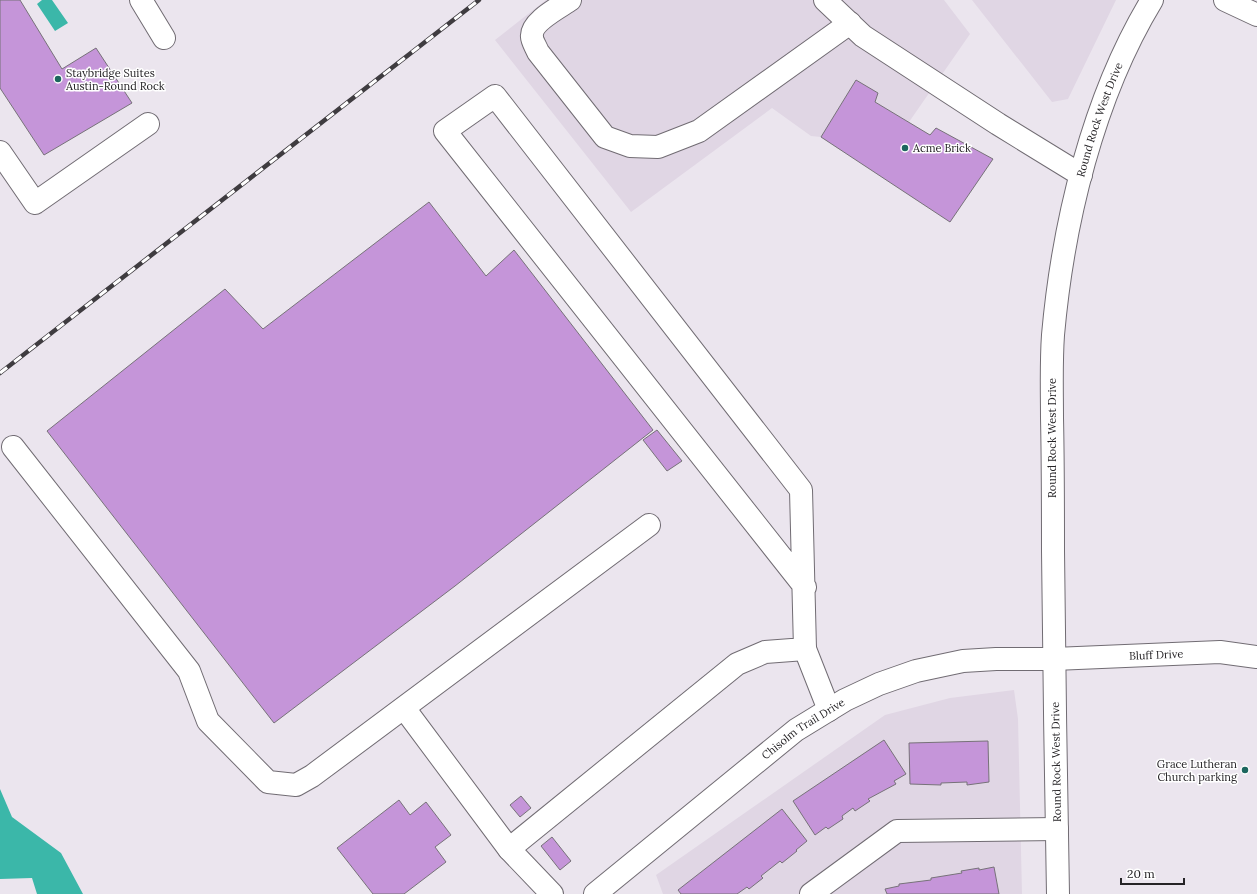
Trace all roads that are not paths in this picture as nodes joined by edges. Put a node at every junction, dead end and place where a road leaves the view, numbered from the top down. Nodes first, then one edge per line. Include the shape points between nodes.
1 (141, 0) edge
2 (570, 0) edge
3 (825, 0) edge
4 (1152, 0) edge
5 (1225, 0) edge
6 (1257, 15) edge
7 (850, 23) junction
8 (164, 38) dead end
9 (148, 124) dead end
10 (0, 152) edge
11 (1081, 175) junction
12 (13, 447) dead end
13 (649, 525) dead end
14 (805, 587) junction
15 (805, 649) junction
16 (1257, 657) edge
17 (1054, 659) junction
18 (404, 708) junction
19 (829, 710) junction
20 (1057, 829) junction
21 (509, 849) junction
22 (552, 894) edge
23 (595, 894) edge
24 (811, 894) edge
25 (1058, 894) edge

1 - 8 street
2 - 7 street via 541,19 533,29 532,37 538,52 605,137 630,146 658,147 699,131
3 - 7 street
4 - 11 street, Round Rock West Drive via 1118,68 1097,121
5 - 6 street
7 - 11 street via 863,36
9 - 10 street via 35,204
11 - 17 street, Round Rock West Drive via 1062,264 1053,337
12 - 18 street via 189,671 208,722 268,782 296,784 312,776
13 - 18 street
14 - 14 street via 801,490 495,96 444,132
14 - 15 street
15 - 19 street
15 - 21 street via 766,652 737,664
16 - 17 street, Bluff Drive via 1220,652
17 - 19 street, Chisolm Trail Drive via 996,659 931,666 879,684
17 - 20 street, Round Rock West Drive
18 - 21 street
19 - 23 street, Chisolm Trail Drive via 796,730
20 - 24 street via 898,831
20 - 25 street, Round Rock West Drive
21 - 22 street

